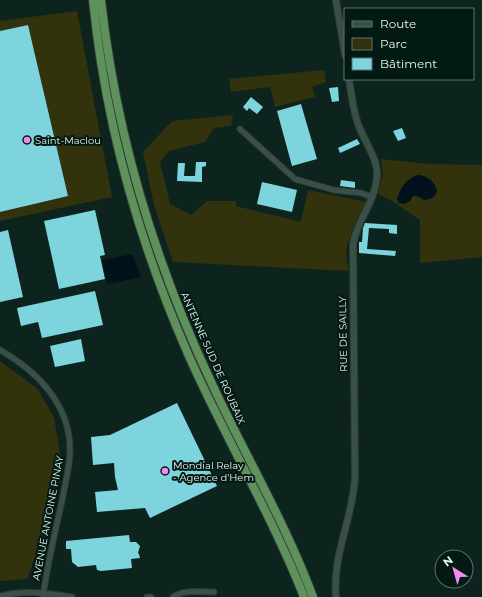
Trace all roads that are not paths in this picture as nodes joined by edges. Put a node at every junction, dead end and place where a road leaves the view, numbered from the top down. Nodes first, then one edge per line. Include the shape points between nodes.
1 (87, 0) edge
2 (93, 0) edge
3 (102, 0) edge
4 (336, 0) edge
5 (344, 49) edge
6 (349, 80) edge
7 (106, 92) junction
8 (240, 129) dead end
9 (372, 197) junction
10 (0, 350) edge
11 (214, 592) dead end
12 (43, 595) edge
13 (0, 596) edge
14 (72, 597) edge
15 (147, 597) edge
16 (151, 597) edge
17 (173, 597) edge
18 (304, 597) edge
19 (313, 597) edge
20 (336, 597) edge

1 - 7 highway via 96,62
2 - 7 highway, ANTENNE SUD DE ROUBAIX
3 - 19 highway, ANTENNE SUD DE ROUBAIX via 108,52 123,129 155,243 195,348 286,533
4 - 5 street
6 - 9 street, RUE DE SAILLY via 357,122 377,168 377,181
7 - 18 highway, ANTENNE SUD DE ROUBAIX via 134,206 170,310 208,397 283,547
8 - 9 street via 295,179
9 - 20 street, RUE DE SAILLY via 356,229 353,244 355,477 353,498 339,554
10 - 12 street, AVENUE ANTOINE PINAY via 32,371 47,386 63,416 70,443 69,466
11 - 17 street via 186,592
12 - 13 street via 18,592
12 - 14 street
15 - 16 street

